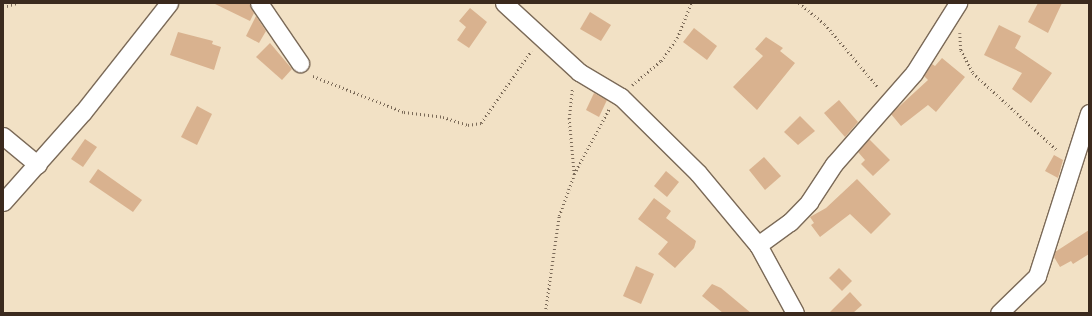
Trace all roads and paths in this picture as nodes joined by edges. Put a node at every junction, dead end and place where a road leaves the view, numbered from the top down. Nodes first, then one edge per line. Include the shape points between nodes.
1 (17, 3) edge
2 (169, 3) edge
3 (258, 3) edge
4 (504, 3) edge
5 (799, 3) edge
6 (958, 3) edge
7 (3, 7) edge
8 (539, 39) junction
9 (300, 63) joint
10 (579, 72) junction
11 (889, 97) junction
12 (1089, 113) edge
13 (3, 136) edge
14 (1073, 162) junction
15 (38, 165) junction
16 (3, 202) edge
17 (758, 245) junction
18 (545, 313) edge
19 (795, 313) edge
20 (1000, 313) edge

1 - 7 path
2 - 15 street
3 - 9 street
4 - 8 street
5 - 11 path via 825,24
6 - 11 street via 914,73
6 - 14 path via 961,50 973,74 1042,140
8 - 9 path via 481,123 468,126 364,99 312,75
8 - 10 street
10 - 17 street via 621,97 666,141
10 - 18 path via 570,94 574,175 559,216
11 - 17 street via 862,135 834,164 809,202 790,222
12 - 14 street
13 - 15 street
14 - 20 street via 1037,276
15 - 16 street
17 - 19 street

